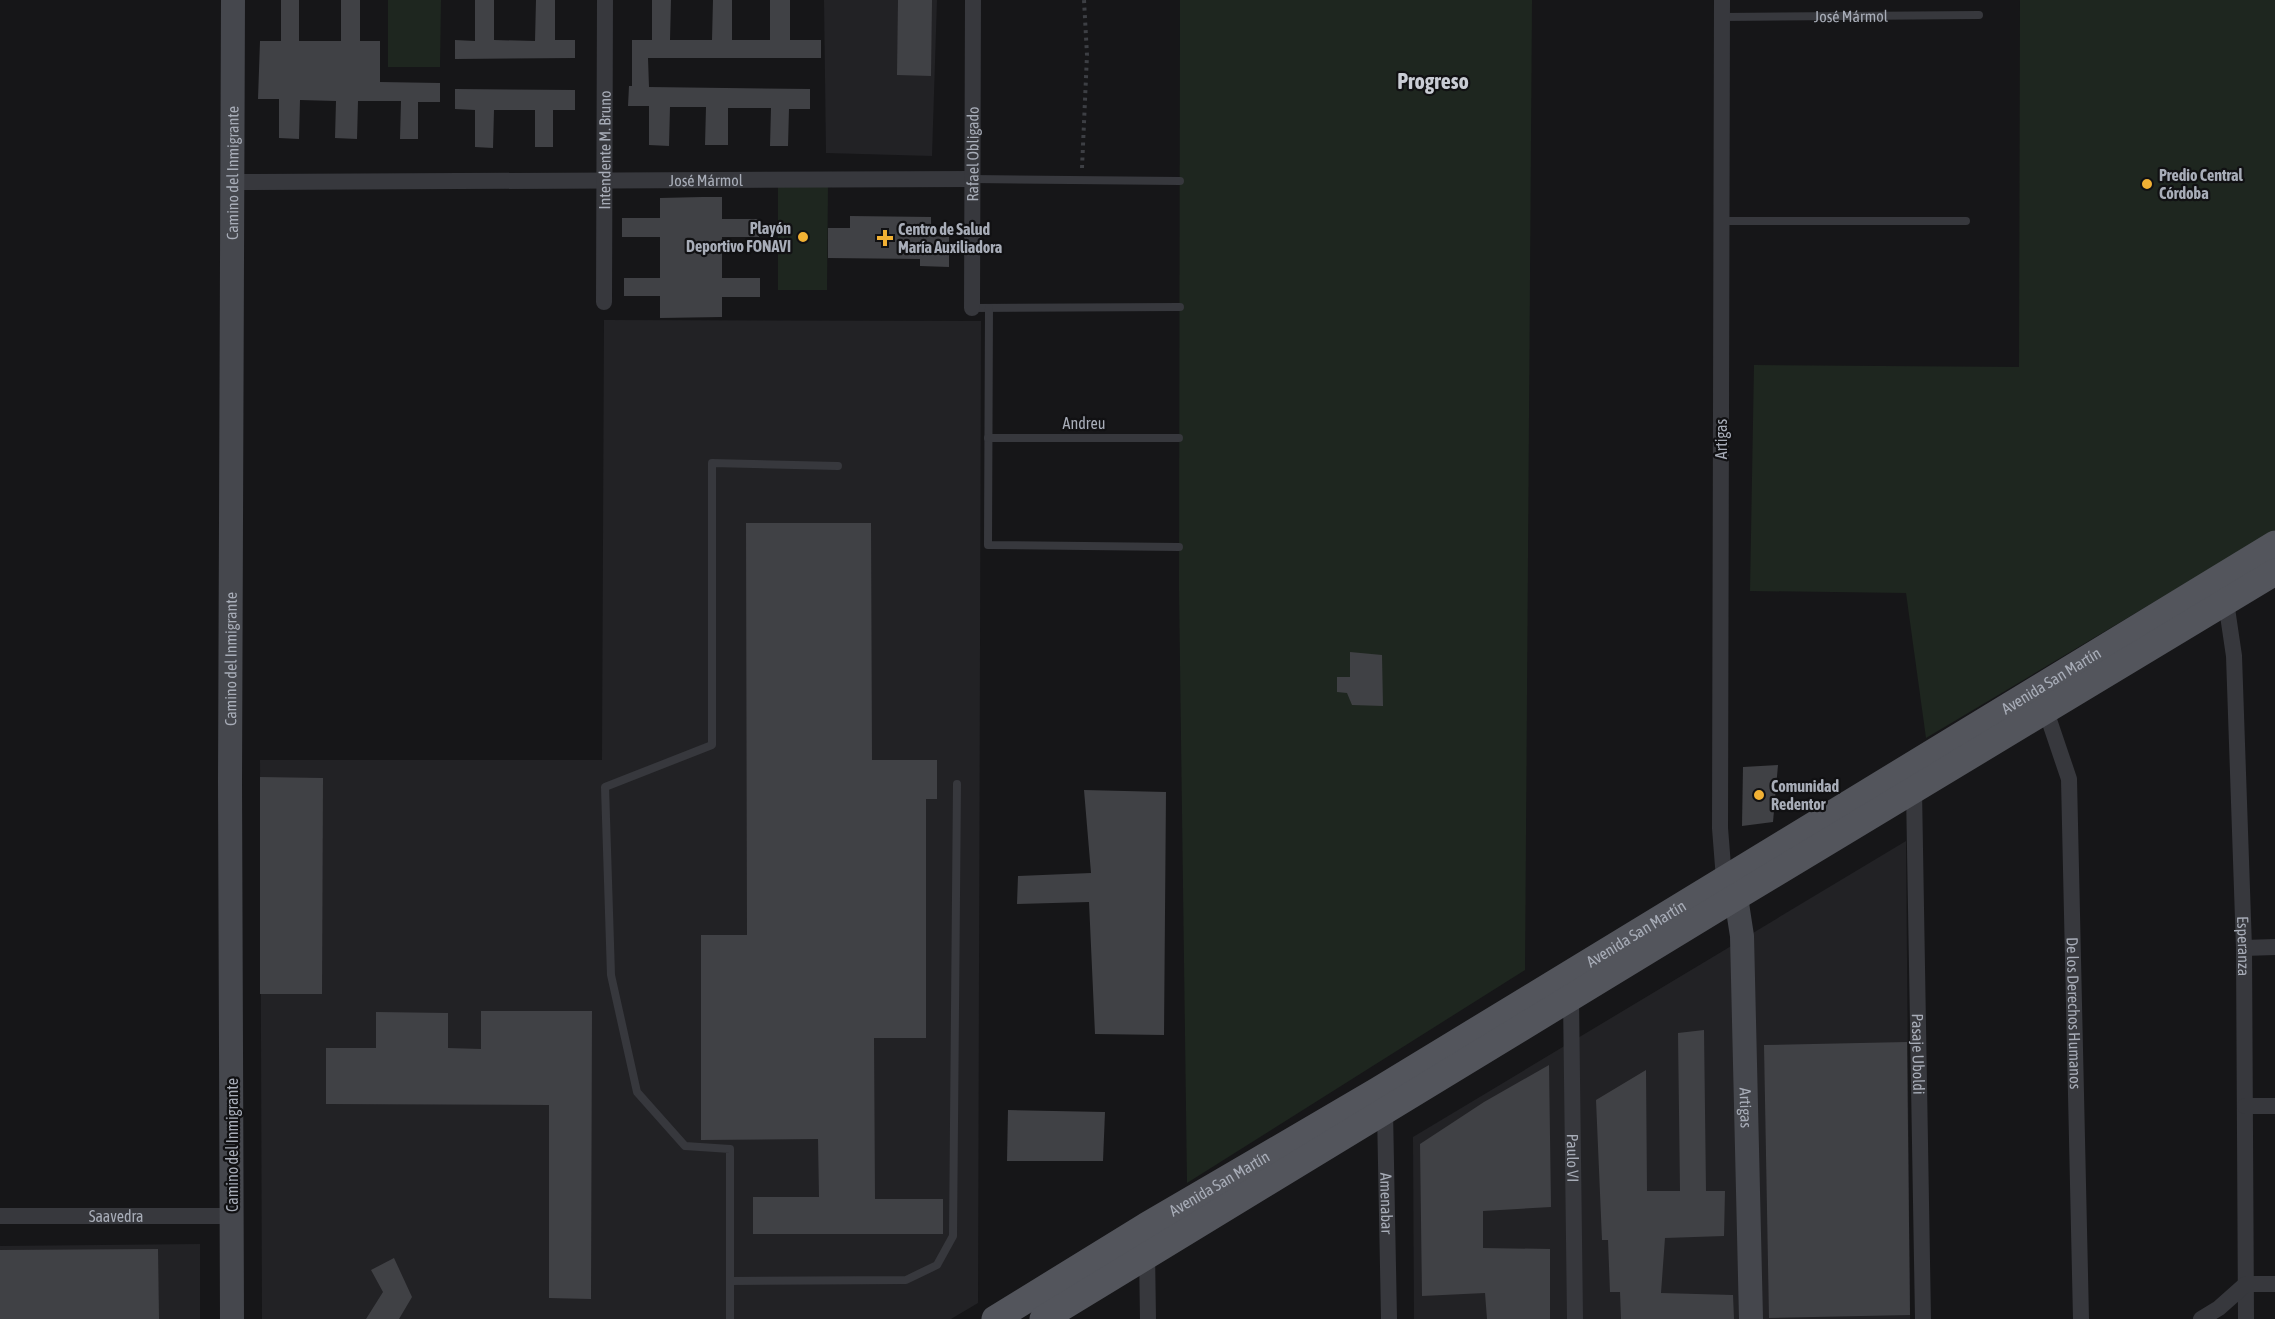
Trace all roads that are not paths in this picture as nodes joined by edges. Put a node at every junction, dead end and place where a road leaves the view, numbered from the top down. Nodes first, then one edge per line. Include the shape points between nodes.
1 (233, 0) edge
2 (604, 0) edge
3 (973, 0) edge
4 (1722, 8) edge
5 (1979, 15) dead end
6 (972, 179) junction
7 (605, 180) junction
8 (1180, 181) dead end
9 (232, 182) junction
10 (1722, 221) junction
11 (1966, 221) dead end
12 (604, 302) dead end
13 (1179, 307) dead end
14 (972, 308) joint
15 (989, 308) junction
16 (988, 438) junction
17 (1179, 438) dead end
18 (838, 466) dead end
19 (2275, 544) edge
20 (1179, 547) dead end
21 (2275, 572) edge
22 (2223, 589) junction
23 (2046, 711) junction
24 (957, 784) dead end
25 (1914, 790) junction
26 (1730, 888) junction
27 (2244, 948) junction
28 (2275, 948) edge
29 (1571, 998) junction
30 (1381, 1101) junction
31 (2245, 1106) junction
32 (2275, 1106) edge
33 (0, 1216) edge
34 (232, 1216) junction
35 (1147, 1241) junction
36 (730, 1281) junction
37 (2246, 1284) junction
38 (2275, 1284) edge
39 (232, 1319) edge
40 (730, 1319) edge
41 (995, 1319) edge
42 (1044, 1319) edge
43 (1148, 1319) edge
44 (1389, 1319) edge
45 (1575, 1319) edge
46 (1751, 1319) edge
47 (1923, 1319) edge
48 (2081, 1319) edge
49 (2201, 1319) edge
50 (2246, 1319) edge

1 - 9 main road, Camino del Inmigrante
2 - 7 street, Intendente M. Bruno
3 - 6 street, Rafael Obligado
4 - 5 lane, José Mármol
4 - 10 street, Artigas
6 - 7 street, José Mármol
6 - 8 lane, José Mármol
6 - 14 street, Rafael Obligado
7 - 9 street, José Mármol
7 - 12 street, Intendente M. Bruno
9 - 34 main road, Camino del Inmigrante
10 - 11 lane
10 - 26 street, Artigas via 1720,828
13 - 15 lane
14 - 15 lane
15 - 16 lane
16 - 17 lane, Andreu
16 - 20 lane via 988,545
18 - 36 lane via 712,463 712,745 605,787 611,975 637,1092 685,1146 730,1149
19 - 22 main road, Avenida San Martín
21 - 22 main road, Avenida San Martín
22 - 23 main road, Avenida San Martín
22 - 26 main road, Avenida San Martín
22 - 27 street, Esperanza via 2234,656
23 - 25 main road, Avenida San Martín
23 - 48 street, De los Derechos Humanos via 2070,779
24 - 36 lane via 953,1236 937,1265 906,1280
25 - 26 main road, Avenida San Martín
25 - 47 street, Pasaje Uboldi
26 - 29 main road, Avenida San Martín
26 - 30 main road, Avenida San Martín
26 - 46 main road, Artigas via 1742,936
27 - 28 street
27 - 31 street, Esperanza
29 - 30 main road, Avenida San Martín
29 - 45 street, Paulo VI
30 - 35 main road, Avenida San Martín
30 - 44 street, Amenabar
31 - 32 street
31 - 37 street, Esperanza
33 - 34 street, Saavedra
34 - 39 main road, Camino del Inmigrante
35 - 41 main road, Avenida San Martín
35 - 42 main road, Avenida San Martín
35 - 43 street
36 - 40 lane
37 - 38 street
37 - 49 street
37 - 50 street, Esperanza

